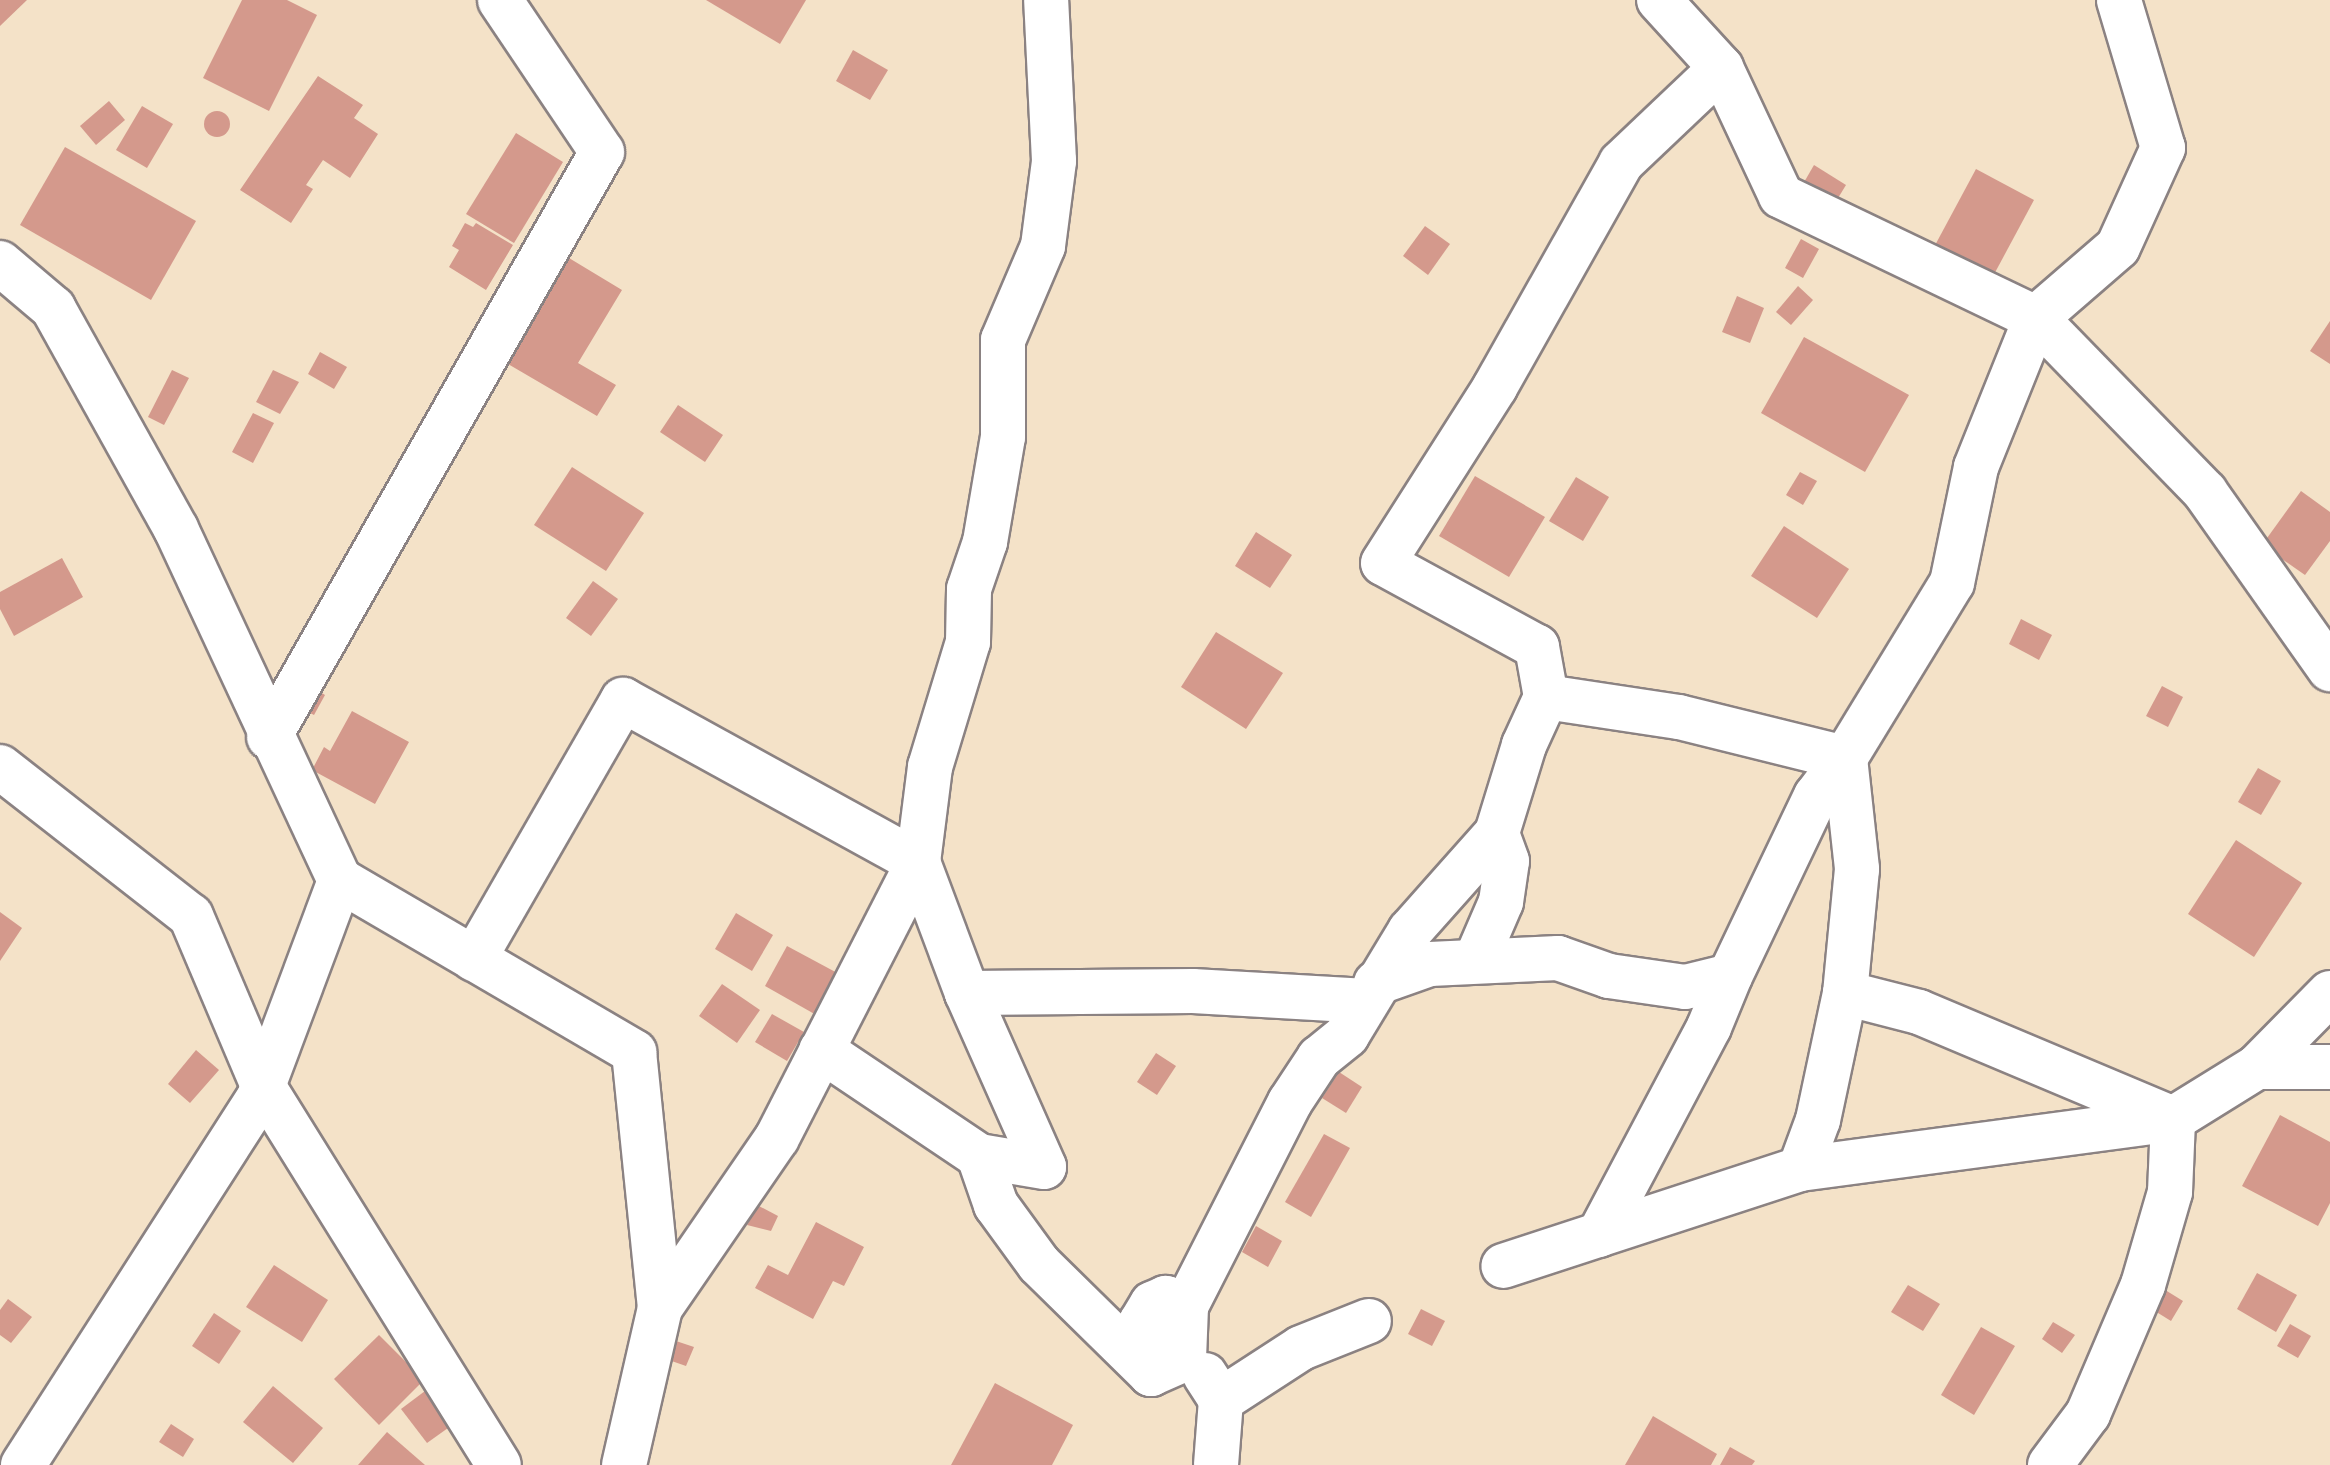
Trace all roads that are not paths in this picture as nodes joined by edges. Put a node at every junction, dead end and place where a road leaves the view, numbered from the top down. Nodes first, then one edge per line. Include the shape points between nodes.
1 (500, 0) edge
2 (1046, 0) edge
3 (1659, 0) edge
4 (2119, 0) edge
5 (1721, 68) junction
6 (0, 263) edge
7 (2036, 318) junction
8 (2330, 669) edge
9 (1546, 697) junction
10 (269, 737) junction
11 (1845, 758) junction
12 (0, 767) edge
13 (1497, 833) junction
14 (918, 862) junction
15 (340, 880) junction
16 (1501, 902) junction
17 (474, 959) junction
18 (1545, 959) junction
19 (1476, 960) junction
20 (1730, 976) junction
21 (1372, 992) junction
22 (967, 993) junction
23 (1845, 993) junction
24 (2330, 993) edge
25 (821, 1050) junction
26 (2257, 1067) junction
27 (2330, 1067) edge
28 (263, 1086) junction
29 (2173, 1119) junction
30 (979, 1156) junction
31 (1800, 1169) junction
32 (1599, 1235) junction
33 (1503, 1266) dead end
34 (660, 1308) junction
35 (1369, 1321) dead end
36 (1168, 1366) junction
37 (1221, 1400) junction
38 (23, 1465) edge
39 (499, 1465) edge
40 (624, 1465) edge
41 (1216, 1465) edge
42 (2050, 1465) edge

1 - 10 street via 602,152
2 - 14 street via 1054,161 1043,246 1003,340 1000,452 985,542 969,589 968,642 930,767
3 - 5 street
4 - 7 street via 2163,148 2118,247
5 - 7 street via 1781,196
5 - 9 street via 1621,163 1495,387 1383,563 1537,647
6 - 10 street via 53,308 176,529
7 - 8 street via 2205,492
7 - 11 street via 1976,467 1952,583
9 - 11 street via 1679,717
9 - 13 street via 1524,745
10 - 15 street
11 - 20 street via 1816,796
11 - 23 street via 1857,869
12 - 28 street via 191,916
13 - 16 street via 1507,861
13 - 21 street via 1410,931
14 - 17 street via 623,700
14 - 22 street
14 - 25 street
15 - 17 street
15 - 28 street
16 - 18 street
16 - 19 street
17 - 34 street via 634,1052
18 - 19 street
18 - 20 street via 1558,958 1609,976 1685,987
19 - 21 street via 1430,964
20 - 32 street via 1709,1027
21 - 22 street
21 - 36 street via 1347,1035 1319,1058 1290,1102 1186,1306 1166,1298 1152,1304 1141,1322
22 - 30 street via 1044,1167
23 - 29 street via 1919,1012
23 - 31 street via 1818,1120
24 - 26 street
25 - 30 street
25 - 34 street via 777,1138
26 - 27 street
26 - 29 street
28 - 38 street
28 - 39 street
29 - 31 street
29 - 42 street via 2170,1192 2143,1285 2088,1414
30 - 36 street via 996,1205 1039,1264
31 - 32 street
32 - 33 street
34 - 40 street
35 - 37 street via 1301,1348
36 - 37 street via 1209,1379
37 - 41 street

